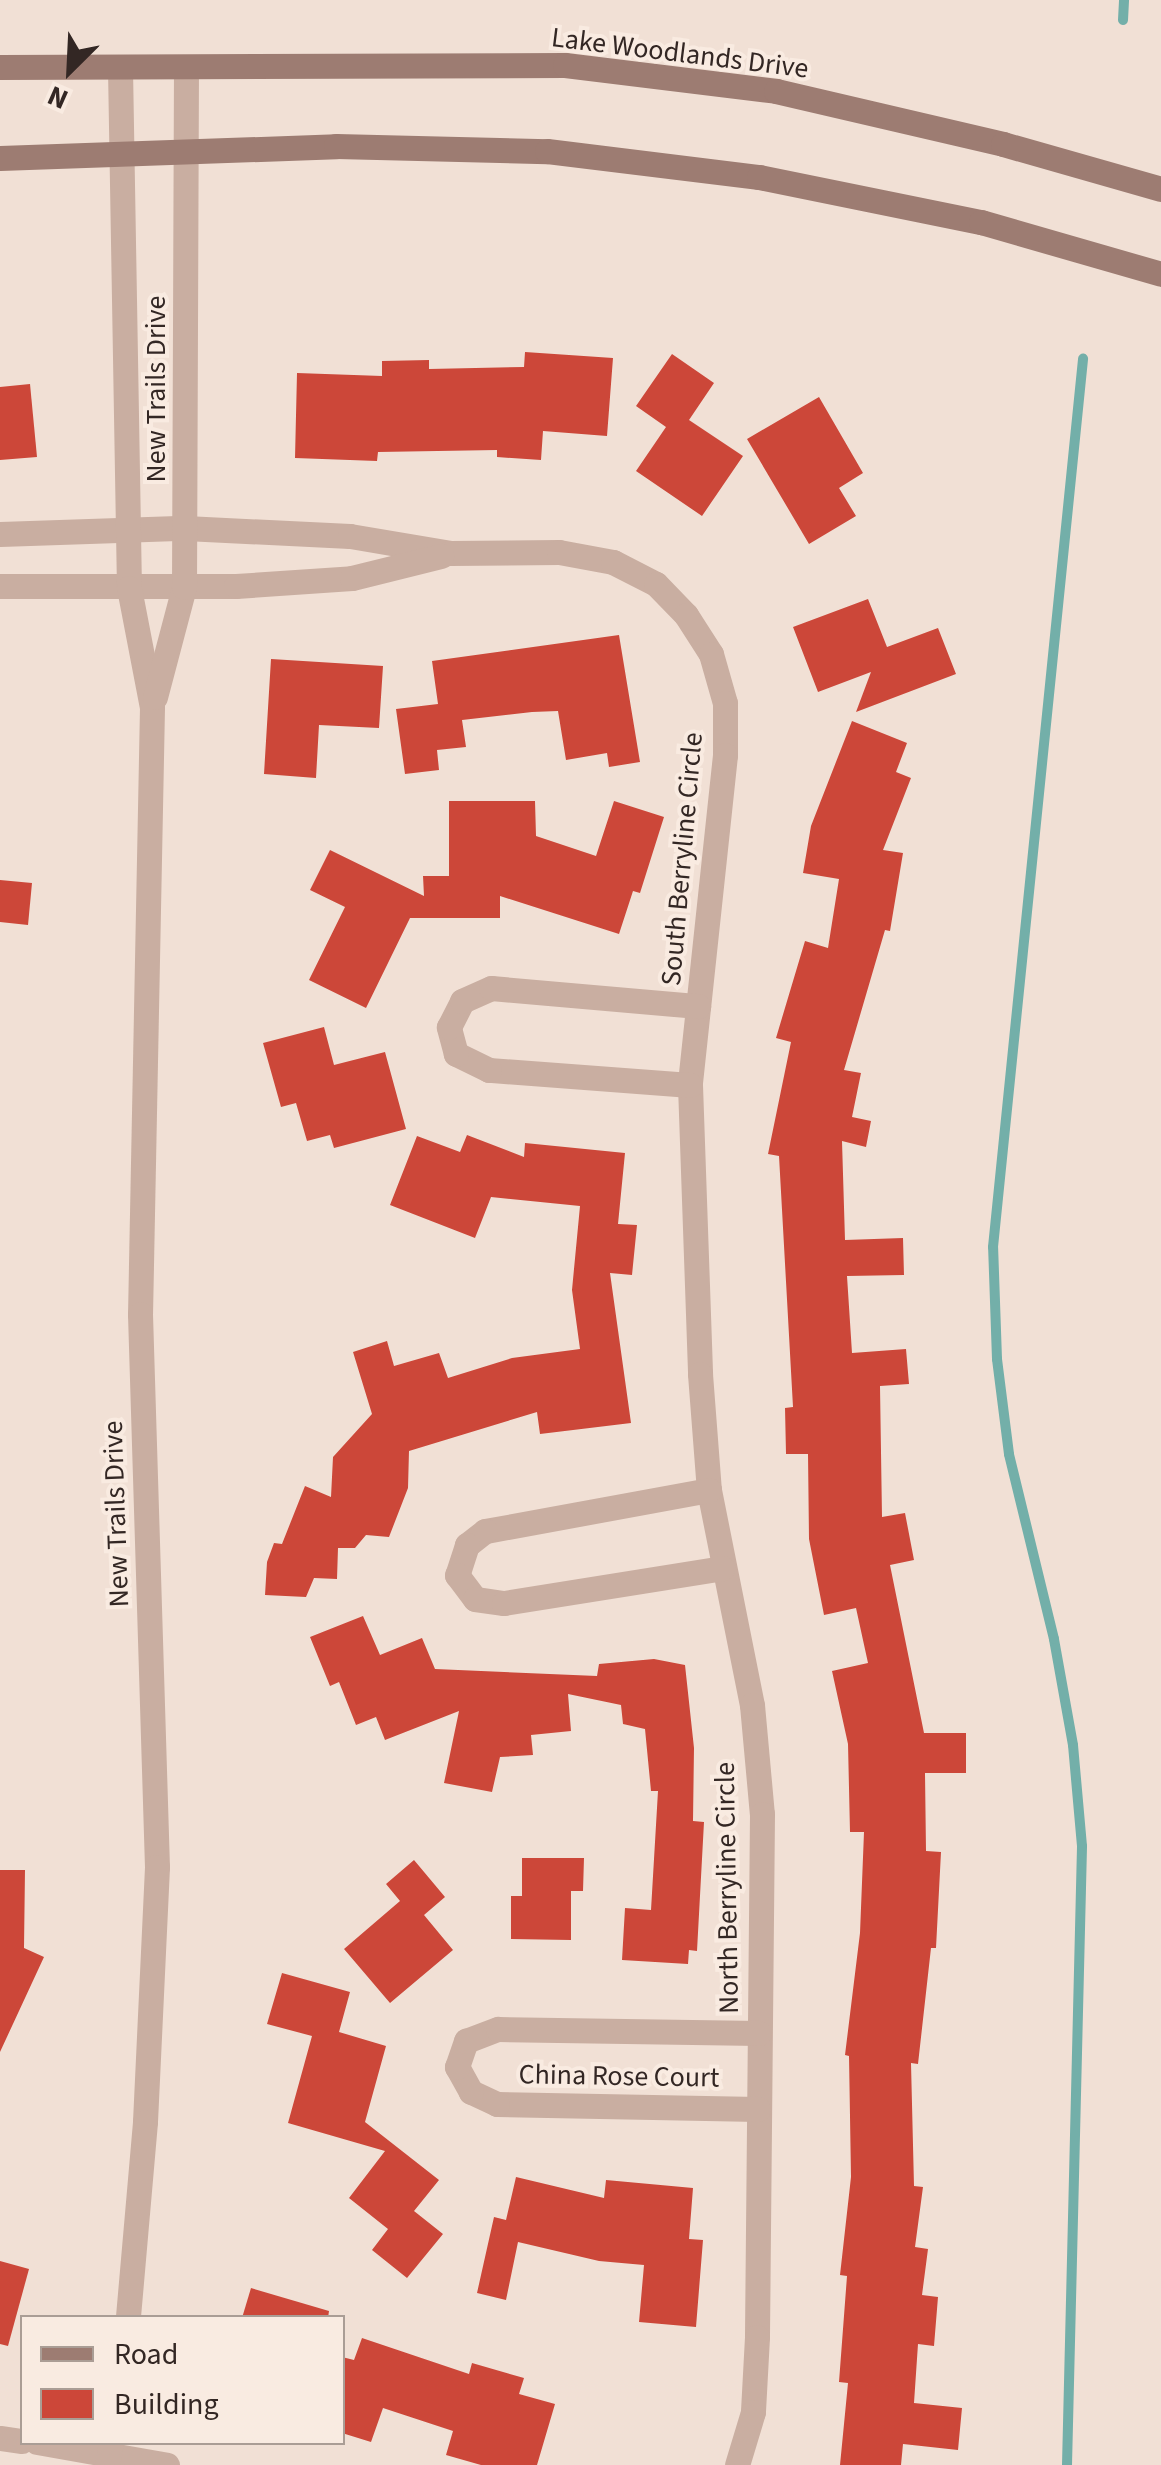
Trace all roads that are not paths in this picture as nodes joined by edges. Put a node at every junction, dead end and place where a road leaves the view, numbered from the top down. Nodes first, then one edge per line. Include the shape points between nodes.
1 (0, 67) edge
2 (186, 67) junction
3 (120, 68) junction
4 (124, 154) junction
5 (188, 154) junction
6 (0, 158) edge
7 (1161, 189) edge
8 (1161, 274) edge
9 (185, 528) junction
10 (127, 530) junction
11 (0, 534) edge
12 (450, 553) junction
13 (0, 586) edge
14 (184, 587) junction
15 (129, 588) junction
16 (152, 707) junction
17 (698, 1006) junction
18 (690, 1085) junction
19 (696, 1252) joint
20 (709, 1490) junction
21 (722, 1568) junction
22 (759, 2033) junction
23 (758, 2109) junction
24 (128, 2315) edge
25 (57, 2445) edge
26 (109, 2453) edge
27 (167, 2465) edge
28 (737, 2465) edge

1 - 3 main road, Lake Woodlands Drive
2 - 3 main road, Lake Woodlands Drive
2 - 5 street, New Trails Drive
2 - 7 main road, Lake Woodlands Drive via 565,65 776,91
3 - 4 street, New Trails Drive
4 - 5 main road
4 - 6 main road
4 - 10 street, New Trails Drive
5 - 8 main road via 336,146 547,151 758,177 981,222
5 - 9 street, New Trails Drive
9 - 10 street, South Berryline Circle
9 - 12 street, South Berryline Circle via 350,536
9 - 14 street, New Trails Drive
10 - 11 street, South Berryline Circle
10 - 15 street, New Trails Drive
12 - 14 street, South Berryline Circle via 352,578
12 - 17 street, South Berryline Circle via 559,552 613,562 656,584 686,614 710,654 725,704 725,756
13 - 15 street, South Berryline Circle
14 - 15 street, South Berryline Circle
14 - 16 street, New Trails Drive
15 - 16 street, New Trails Drive
16 - 24 street, New Trails Drive via 140,1314 157,1867 146,2122
17 - 18 street, South Berryline Circle
17 - 18 street via 491,988 462,1000 448,1027 456,1054 489,1070
18 - 19 street, South Berryline Circle
19 - 20 street, North Berryline Circle
20 - 21 street, North Berryline Circle
20 - 21 street via 486,1530 467,1544 457,1574 474,1599 504,1603
21 - 22 street, North Berryline Circle via 752,1705 762,1814
22 - 23 street, North Berryline Circle
22 - 23 street, China Rose Court via 498,2029 466,2042 457,2068 471,2092 497,2104
23 - 28 street, North Berryline Circle via 754,2412
25 - 26 street
26 - 27 street

